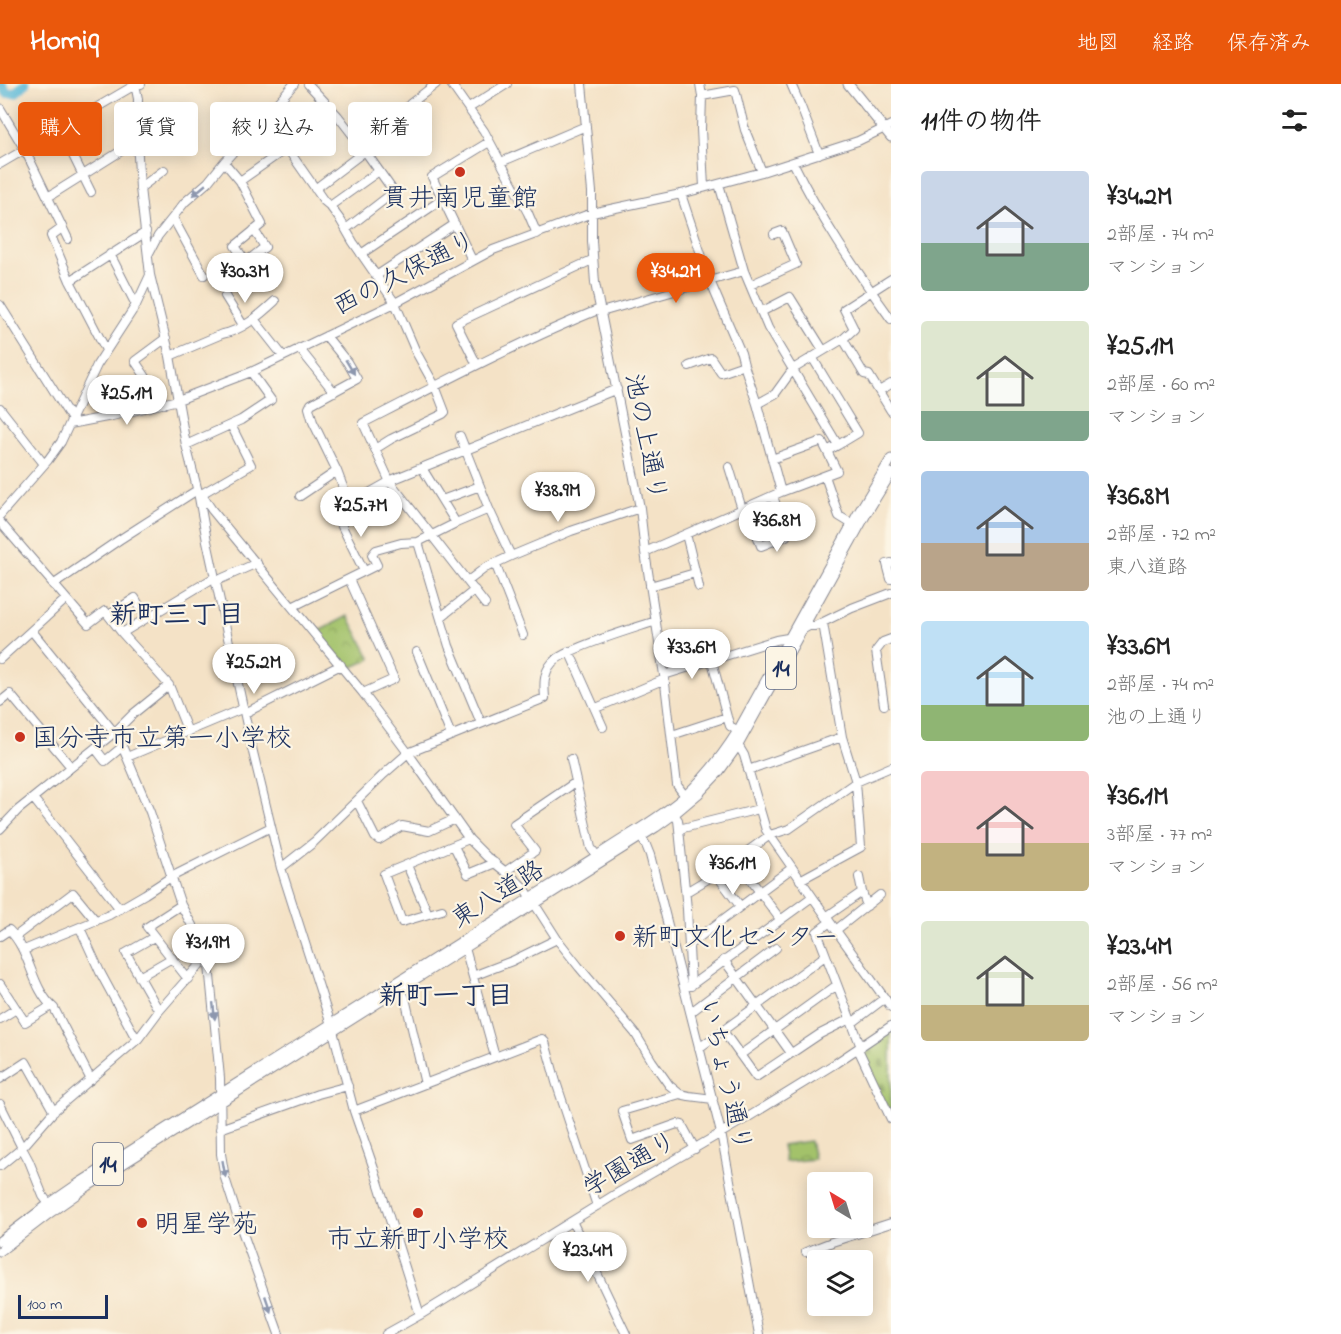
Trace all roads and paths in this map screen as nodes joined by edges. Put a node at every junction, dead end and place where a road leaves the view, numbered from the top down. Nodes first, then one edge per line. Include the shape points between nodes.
1 (137, 84) edge
2 (294, 84) edge
3 (308, 84) edge
4 (436, 84) edge
5 (451, 84) edge
6 (507, 84) edge
7 (582, 84) edge
8 (700, 84) edge
9 (791, 84) edge
10 (848, 84) edge
11 (702, 96) junction
12 (138, 102) edge
13 (279, 102) edge
14 (413, 102) edge
15 (102, 104) edge
16 (0, 108) edge
17 (469, 108) junction
18 (586, 126) junction
19 (888, 127) edge
20 (348, 129) edge
21 (891, 137) edge
22 (18, 138) edge
23 (489, 142) junction
24 (18, 154) edge
25 (819, 154) junction
26 (114, 155) edge
27 (28, 156) edge
28 (73, 156) edge
29 (138, 156) edge
30 (230, 156) edge
31 (276, 156) edge
32 (292, 156) edge
33 (358, 156) edge
34 (368, 156) edge
35 (225, 162) junction
36 (501, 162) junction
37 (793, 162) junction
38 (0, 164) edge
39 (164, 170) dead end
40 (379, 171) junction
41 (762, 172) junction
42 (82, 175) junction
43 (240, 181) junction
44 (719, 184) junction
45 (704, 187) junction
46 (140, 188) junction
47 (315, 189) junction
48 (91, 192) dead end
49 (681, 194) junction
50 (48, 197) junction
51 (443, 199) junction
52 (330, 206) junction
53 (592, 213) junction
54 (173, 218) junction
55 (455, 224) junction
56 (62, 228) junction
57 (346, 229) junction
58 (254, 230) dead end
59 (146, 232) junction
60 (537, 234) junction
61 (774, 234) dead end
62 (69, 239) dead end
63 (110, 254) junction
64 (361, 254) junction
65 (148, 255) junction
66 (472, 260) junction
67 (592, 260) junction
68 (204, 271) dead end
69 (744, 271) junction
70 (150, 275) junction
71 (376, 276) junction
72 (891, 279) edge
73 (70, 281) junction
74 (710, 281) junction
75 (750, 285) junction
76 (871, 292) junction
77 (225, 296) dead end
78 (275, 301) dead end
79 (395, 303) junction
80 (0, 304) edge
81 (136, 305) junction
82 (600, 310) junction
83 (761, 312) junction
84 (254, 319) junction
85 (891, 319) edge
86 (243, 325) junction
87 (326, 336) junction
88 (166, 338) junction
89 (843, 339) junction
90 (299, 348) junction
91 (106, 350) junction
92 (823, 350) junction
93 (170, 356) junction
94 (283, 356) junction
95 (812, 357) junction
96 (477, 365) junction
97 (744, 365) junction
98 (688, 366) dead end
99 (793, 369) junction
100 (251, 372) junction
101 (891, 384) edge
102 (435, 386) junction
103 (617, 389) junction
104 (879, 391) junction
105 (334, 392) junction
106 (178, 400) junction
107 (164, 404) junction
108 (757, 404) junction
109 (0, 408) edge
110 (891, 411) edge
111 (71, 421) junction
112 (231, 425) junction
113 (460, 436) dead end
114 (186, 445) junction
115 (838, 445) junction
116 (375, 449) junction
117 (466, 450) junction
118 (827, 451) junction
119 (772, 459) junction
120 (891, 459) edge
121 (44, 464) junction
122 (729, 467) dead end
123 (422, 468) junction
124 (337, 471) junction
125 (891, 473) edge
126 (825, 476) junction
127 (390, 482) junction
128 (480, 486) junction
129 (198, 492) junction
130 (777, 494) junction
131 (300, 496) dead end
132 (441, 500) junction
133 (349, 501) junction
134 (640, 507) junction
135 (744, 508) junction
136 (489, 510) junction
137 (0, 515) edge
138 (0, 522) edge
139 (456, 523) junction
140 (852, 524) junction
141 (686, 534) junction
142 (432, 535) junction
143 (417, 542) junction
144 (645, 552) junction
145 (510, 556) junction
146 (257, 563) junction
147 (495, 563) junction
148 (891, 563) edge
149 (364, 572) junction
150 (695, 573) junction
151 (215, 579) junction
152 (349, 579) junction
153 (891, 579) edge
154 (468, 581) junction
155 (54, 585) junction
156 (650, 586) junction
157 (699, 587) dead end
158 (475, 590) junction
159 (891, 593) edge
160 (66, 599) junction
161 (485, 603) dead end
162 (292, 607) junction
163 (109, 615) junction
164 (441, 617) junction
165 (146, 618) junction
166 (656, 621) junction
167 (823, 623) junction
168 (802, 630) junction
169 (32, 631) junction
170 (122, 633) junction
171 (523, 635) dead end
172 (788, 638) junction
173 (891, 639) edge
174 (569, 651) junction
175 (417, 652) dead end
176 (0, 659) edge
177 (712, 661) junction
178 (341, 665) junction
179 (665, 677) junction
180 (169, 685) junction
181 (363, 693) junction
182 (0, 702) edge
183 (884, 705) dead end
184 (596, 708) junction
185 (244, 710) junction
186 (727, 717) junction
187 (481, 723) junction
188 (603, 727) dead end
189 (738, 731) junction
190 (115, 732) junction
191 (188, 732) junction
192 (451, 735) junction
193 (672, 735) junction
194 (842, 737) junction
195 (738, 745) junction
196 (122, 747) junction
197 (95, 748) junction
198 (408, 753) junction
199 (127, 757) junction
200 (571, 759) dead end
201 (71, 767) junction
202 (891, 767) edge
203 (748, 770) junction
204 (576, 782) junction
205 (856, 782) junction
206 (685, 796) junction
207 (33, 798) junction
208 (357, 801) junction
209 (759, 809) junction
210 (674, 814) junction
211 (455, 819) junction
212 (272, 827) junction
213 (0, 829) edge
214 (679, 829) junction
215 (639, 834) junction
216 (770, 835) junction
217 (469, 839) junction
218 (454, 846) junction
219 (597, 856) junction
220 (736, 860) junction
221 (495, 863) junction
222 (407, 865) junction
223 (281, 868) junction
224 (792, 868) junction
225 (506, 871) junction
226 (716, 874) junction
227 (171, 877) junction
228 (859, 877) dead end
229 (800, 880) junction
230 (686, 892) junction
231 (760, 892) junction
232 (862, 892) junction
233 (880, 895) dead end
234 (812, 897) junction
235 (532, 900) junction
236 (181, 905) junction
237 (740, 906) junction
238 (867, 906) junction
239 (120, 909) junction
240 (442, 910) dead end
241 (428, 914) junction
242 (780, 919) junction
243 (828, 920) junction
244 (96, 921) junction
245 (80, 928) junction
246 (836, 930) junction
247 (0, 936) edge
248 (15, 936) junction
249 (154, 937) junction
250 (557, 939) junction
251 (690, 944) junction
252 (465, 948) junction
253 (776, 948) dead end
254 (24, 950) junction
255 (208, 955) junction
256 (825, 956) junction
257 (172, 958) junction
258 (724, 960) junction
259 (473, 976) junction
260 (139, 977) junction
261 (737, 977) junction
262 (188, 979) junction
263 (0, 984) edge
264 (837, 985) junction
265 (400, 988) junction
266 (688, 988) junction
267 (885, 998) junction
268 (51, 1006) junction
269 (757, 1006) junction
270 (891, 1007) edge
271 (16, 1008) junction
272 (159, 1011) junction
273 (691, 1012) junction
274 (0, 1019) edge
275 (851, 1021) junction
276 (891, 1026) edge
277 (332, 1027) junction
278 (775, 1030) junction
279 (723, 1031) junction
280 (138, 1039) junction
281 (699, 1048) junction
282 (859, 1048) junction
283 (791, 1053) junction
284 (740, 1055) junction
285 (495, 1057) junction
286 (0, 1079) edge
287 (91, 1080) junction
288 (425, 1084) junction
289 (348, 1086) junction
290 (680, 1094) junction
291 (220, 1098) junction
292 (713, 1099) junction
293 (0, 1104) edge
294 (354, 1111) junction
295 (54, 1112) junction
296 (891, 1119) edge
297 (220, 1129) junction
298 (721, 1133) junction
299 (22, 1149) junction
300 (695, 1149) junction
301 (0, 1166) edge
302 (86, 1183) junction
303 (49, 1204) junction
304 (597, 1206) junction
305 (572, 1221) junction
306 (891, 1223) edge
307 (0, 1241) edge
308 (0, 1251) edge
309 (806, 1252) dead end
310 (420, 1315) junction
311 (279, 1334) edge
312 (386, 1334) edge
313 (626, 1334) edge
314 (759, 1334) edge

1 - 12 street
1 - 15 street
2 - 13 street
3 - 20 street
4 - 14 street
5 - 17 street
6 - 17 street
7 - 18 street, 池の上通り
8 - 11 street
9 - 25 street
10 - 19 main road
11 - 41 street via 735,90 745,130
11 - 45 street
16 - 22 street
17 - 23 street
18 - 36 street
18 - 53 street, 池の上通り
19 - 21 main road
19 - 25 street, 西の久保通り
23 - 36 street
23 - 51 street via 432,177
24 - 38 street
25 - 37 street, 西の久保通り
26 - 42 street
27 - 50 street
28 - 42 street
29 - 46 street
30 - 35 street
31 - 43 street
32 - 47 street
33 - 47 street
34 - 40 street
35 - 43 street
35 -> 54 street
36 - 60 street
37 - 41 street, 西の久保通り
37 - 76 street via 814,204
39 - 46 street
40 - 52 street
40 - 57 street via 394,192
41 - 44 street, 西の久保通り
42 - 48 street
42 - 50 street
43 - 58 street via 262,224
44 - 45 street, 西の久保通り
44 - 69 street
45 - 49 street, 西の久保通り
46 - 59 street
47 - 52 street
49 - 53 street, 西の久保通り
49 - 74 street
50 - 56 street
51 - 55 street
51 - 64 street
52 - 57 street
53 - 60 street, 西の久保通り
53 - 67 street, 池の上通り
54 - 65 street
54 - 68 street
55 - 66 street
55 - 71 street
56 - 62 street
56 - 73 street via 51,236
57 - 64 street
59 - 63 street
59 - 65 street
60 - 66 street, 西の久保通り
61 - 75 street via 782,231 796,264
63 - 73 street
63 - 81 street
64 - 71 street
65 - 70 street
66 - 79 street, 西の久保通り
67 - 82 street, 池の上通り
67 - 96 street via 456,323
69 - 74 street
69 - 75 street
70 - 81 street
70 - 88 street
71 - 79 street
72 - 76 street
73 - 91 street
74 - 82 street
74 - 97 street
75 - 83 street
76 - 85 street
76 - 89 street via 844,309 854,329
77 - 86 street
78 - 84 street
79 - 87 street, 西の久保通り
79 - 102 street
80 - 111 street
81 - 91 street
82 - 96 street
82 - 103 street, 池の上通り
83 - 92 street via 790,297
83 - 99 street
84 - 86 street
84 - 94 street
86 - 93 street
87 - 90 street, 西の久保通り
87 -> 105 street via 357,379
88 - 93 street
88 - 107 street via 135,361
89 - 92 street
89 - 104 street
90 - 94 street, 西の久保通り
90 - 105 street
91 - 111 street
92 - 95 street
93 - 106 street
94 - 100 street, 西の久保通り
95 - 99 street
95 - 115 street via 858,433
96 - 102 street
97 - 98 street via 721,373 711,358
97 - 108 street
99 - 108 street via 775,393
99 - 115 street
100 - 106 street, 西の久保通り
100 - 112 street via 270,400
101 - 104 street
102 - 116 street via 445,412
102 - 116 street via 363,423
103 - 117 street
103 - 134 street, 池の上通り
104 - 110 street
105 - 124 street via 309,408
106 - 107 street, 西の久保通り
106 - 114 street
107 - 111 street, 西の久保通り
108 - 119 street
109 - 121 street
111 - 121 street
112 - 114 street
112 - 129 street via 251,465 203,493
113 - 117 street
114 - 129 street
115 - 118 street
116 - 127 street
117 - 123 street
117 - 128 street
118 - 119 street via 822,441
118 - 126 street via 837,471
119 - 130 street
120 - 140 main road, 東八道路 / 14
121 - 137 street
122 - 135 street
123 - 127 street
123 - 132 street
124 - 131 street
124 - 133 street
125 - 168 main road, 東八道路 / 14
126 - 130 street
126 - 140 street via 839,516
127 - 133 street
127 - 142 street
128 - 132 street
128 - 136 street
129 - 146 street
129 - 151 street
129 - 155 street
130 - 135 street
130 - 135 street via 786,536 761,546
132 - 139 street
133 - 149 street via 333,508
134 - 144 street, 池の上通り
134 - 145 street
135 - 141 street
136 - 139 street
136 - 145 street
138 - 155 street
139 - 142 street
140 - 172 main road, 東八道路 / 14
141 - 144 street
141 - 150 street
142 - 143 street
142 - 154 street
143 - 149 street via 376,550 372,555 376,565
143 - 164 street
144 - 156 street, 池の上通り
145 - 147 street
146 - 151 street
146 - 162 street
147 - 154 street
147 - 171 street
148 - 153 street
149 - 152 street
150 - 156 street
150 - 157 street
151 - 165 street
151 - 185 street
152 - 162 street
152 - 181 street via 394,679
154 - 158 street
155 - 160 street
156 - 166 street, 池の上通り
158 - 161 street
158 - 164 street
159 - 167 street
160 - 163 street via 88,624 105,610
160 - 169 street
162 - 178 street
163 - 165 street via 135,598
163 - 170 street
164 - 187 street
165 - 170 street
166 - 174 street
166 - 179 street, 池の上通り
167 - 168 street
167 - 194 street
168 - 172 street
168 - 195 main road, 東八道路 / 14
169 - 176 street
169 - 190 street
170 - 180 street
172 - 177 street
172 - 189 main road, 東八道路 / 14
173 - 183 street via 876,651
174 - 184 street
174 - 187 street via 550,665 544,680 545,698
175 - 192 street
177 - 179 street
177 - 186 street
178 - 181 street
178 - 185 street
179 - 184 street
179 - 193 street, 池の上通り
180 - 190 street
180 - 191 street
181 - 198 street
182 - 201 street via 10,694
184 - 188 street
185 - 191 street
185 - 212 street
186 - 189 street via 730,726
186 - 193 street
187 - 192 street
189 - 206 main road, 東八道路 / 14
190 - 196 street
190 - 197 street
191 - 199 street
192 - 198 street
193 - 206 street, 池の上通り via 677,785
194 - 203 street
194 - 205 street
195 - 203 street
195 - 210 main road, 東八道路 / 14 via 709,783
196 - 197 street via 105,760
196 - 199 street
197 - 201 street
198 - 208 street
198 - 211 street
199 - 227 street
200 - 204 street
201 - 207 street
202 - 205 street
203 - 209 street
204 - 219 street via 591,848
204 - 225 street via 514,824 535,851
205 - 216 street via 789,829
205 - 229 street via 861,847
206 - 215 main road, 東八道路 / 14
207 - 213 street
207 - 239 street
208 - 211 street via 379,840 402,826 429,831
208 - 223 street via 314,843
209 - 214 street
209 - 216 street
210 - 214 street
210 - 215 main road, 東八道路 / 14
211 - 217 street
212 - 223 street
212 - 227 street
214 - 230 street
215 - 219 main road, 東八道路 / 14
215 - 235 main road, 東八道路 / 14
215 - 266 street, いちょう通り via 650,855
216 - 220 street
216 - 224 street
217 - 218 street
217 - 221 street
218 - 221 street via 468,874
218 - 222 street
219 - 235 main road, 東八道路 / 14
220 - 226 street
220 - 231 street
221 - 225 street
222 - 241 street
222 - 241 street via 384,874 402,922
223 - 277 street
224 - 229 street
224 - 231 street
225 - 235 street
226 - 230 street
226 - 237 street
227 - 236 street
227 - 239 street
228 - 232 street
229 - 234 street
230 - 251 street
231 - 237 street
231 - 242 street
232 - 238 street
232 - 243 street
233 - 238 street
234 - 242 street
234 - 243 street
235 - 250 street
235 - 252 main road, 東八道路 / 14
235 - 277 main road, 東八道路 / 14
236 - 249 street via 147,927
236 - 255 street
237 - 251 street
238 - 246 street
239 - 244 street
240 - 241 street
242 - 258 street
243 - 246 street
243 - 256 street via 817,932
244 - 245 street
244 - 248 street via 73,893
245 - 254 street
245 - 280 street via 99,972
246 - 267 street
247 - 248 street via 9,930
248 - 254 street
249 - 257 street
249 - 260 street via 126,952
250 - 259 street
250 - 290 street via 635,1033 664,1080
251 - 266 street
252 - 259 street
252 - 265 main road, 東八道路 / 14
253 - 261 street
254 - 268 street
255 - 262 street
255 -> 291 street
256 - 264 street
256 - 269 street
257 - 260 street
257 - 262 street
258 - 261 street
258 - 266 street
259 - 285 street
260 - 272 street
261 - 269 street
261 - 273 street
262 - 272 street
263 - 271 street
264 - 275 street
264 - 278 street
265 - 277 main road, 東八道路 / 14
265 - 288 street
266 - 273 street, いちょう通り
267 - 270 street
267 - 275 street
268 - 271 street via 25,1022
268 - 287 street
269 - 278 street
269 - 279 street
271 - 274 street
272 - 280 street
273 - 281 street, いちょう通り
275 - 282 street
275 - 283 street via 820,1034
276 - 282 street, 学園通り
277 - 289 street
277 - 291 main road, 東八道路 / 14
278 - 283 street
278 - 284 street
279 - 281 street
279 - 284 street
280 - 287 street
281 - 292 street, いちょう通り
282 - 296 street
282 - 298 street, 学園通り
283 - 284 street via 756,1077
285 - 288 street
285 - 304 street via 544,1042
286 - 295 street via 26,1062
287 - 295 street
288 - 294 street
289 - 294 street
289 - 297 street
290 - 292 street
290 - 300 street via 622,1111 632,1140 677,1124 682,1125
291 - 297 street
291 - 302 main road, 東八道路 / 14
292 - 298 street, いちょう通り
293 - 299 street
294 - 310 street
295 - 299 street
297 -> 311 street via 225,1178
298 - 300 street, 学園通り
298 - 314 street, いちょう通り
299 - 301 street
299 - 303 street
300 - 304 street, 学園通り
302 - 303 main road, 東八道路 / 14
302 - 308 main road, 東八道路 / 14
303 - 307 main road, 東八道路 / 14
304 - 305 street, 学園通り
305 - 310 street, 学園通り
305 - 313 street
306 - 309 street
310 - 312 street, 学園通り

